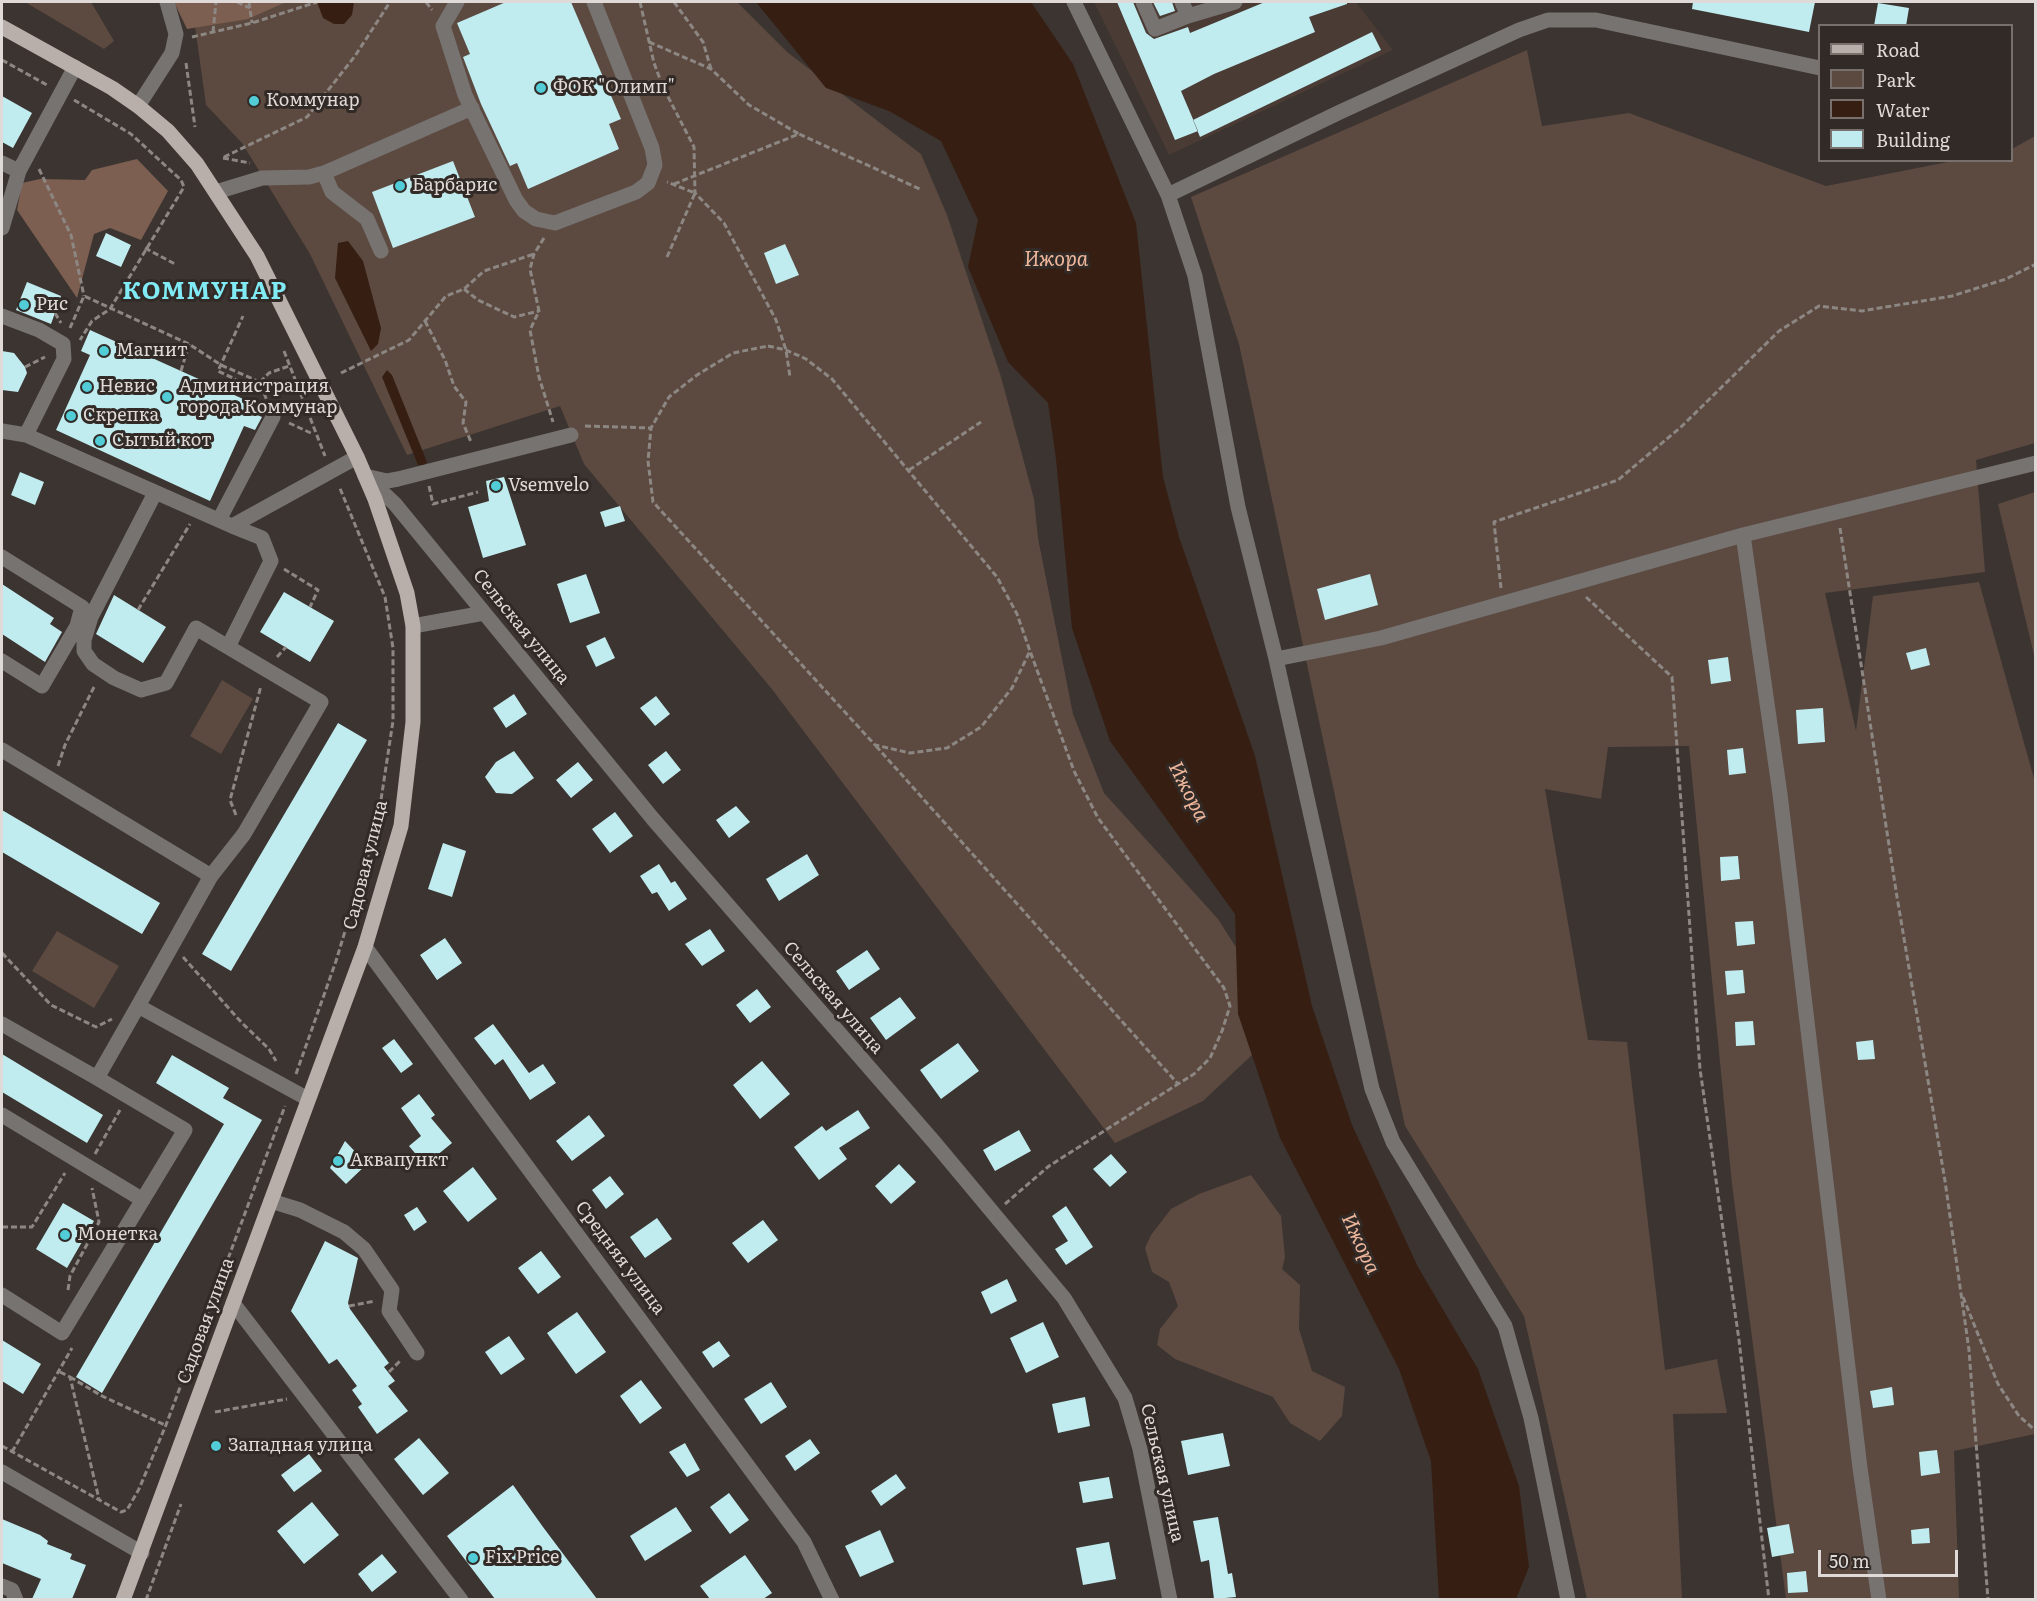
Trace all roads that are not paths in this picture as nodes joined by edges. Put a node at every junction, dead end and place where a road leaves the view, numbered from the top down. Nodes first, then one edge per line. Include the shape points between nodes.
1 (167, 2) edge
2 (456, 2) edge
3 (594, 2) edge
4 (1074, 2) edge
5 (1143, 2) edge
6 (1182, 2) edge
7 (1235, 2) edge
8 (1188, 16) junction
9 (2, 27) edge
10 (75, 67) junction
11 (1818, 68) edge
12 (138, 106) junction
13 (472, 108) junction
14 (2, 163) edge
15 (19, 171) junction
16 (324, 173) junction
17 (216, 192) junction
18 (1168, 195) junction
19 (2, 228) edge
20 (381, 251) dead end
21 (2, 316) edge
22 (277, 418) road end
23 (2, 431) edge
24 (26, 435) junction
25 (571, 435) dead end
26 (357, 456) junction
27 (2036, 463) edge
28 (366, 476) junction
29 (155, 493) junction
30 (226, 523) junction
31 (1743, 535) junction
32 (2, 557) edge
33 (484, 613) junction
34 (413, 626) junction
35 (228, 647) junction
36 (1276, 659) junction
37 (2, 662) edge
38 (2, 750) edge
39 (212, 876) junction
40 (365, 947) junction
41 (138, 1006) junction
42 (2, 1024) edge
43 (97, 1078) junction
44 (308, 1099) junction
45 (2, 1115) edge
46 (143, 1200) junction
47 (272, 1201) junction
48 (2, 1295) edge
49 (233, 1303) junction
50 (417, 1353) dead end
51 (2, 1472) edge
52 (142, 1552) junction
53 (2, 1586) edge
54 (16, 1599) edge
55 (123, 1599) edge
56 (461, 1599) edge
57 (832, 1599) edge
58 (1170, 1599) edge
59 (1568, 1599) edge
60 (1879, 1599) edge

1 - 12 street via 176,34 172,52
2 - 13 street via 444,26 445,38
3 - 13 street via 652,148 655,165 648,183 636,192 555,223 536,219 524,212 509,189
4 - 18 street
5 - 8 street via 1155,29
6 - 8 street
7 - 8 street
9 - 10 main road, Садовая улица
10 - 12 main road, Садовая улица
10 - 15 street
11 - 18 street via 1596,20 1548,20 1372,97
12 - 17 main road, Садовая улица via 168,131
13 - 16 street
14 - 15 street
15 - 19 street
16 - 17 street via 262,178
16 - 20 street via 332,192 367,219
17 - 26 main road, Садовая улица via 257,256
18 - 36 street via 1195,276 1238,507
21 - 24 street via 63,344 64,359
22 - 30 street
23 - 24 street
24 - 29 street
25 - 28 street via 398,479 387,481
26 - 28 main road, Садовая улица
26 - 30 street
27 - 31 street
28 - 33 street, Сельская улица via 395,504
28 - 34 main road, Садовая улица via 407,593
29 - 30 street
29 - 35 street via 91,617 84,651 102,671 141,690 166,683 196,628
30 - 35 street via 262,538 271,561
31 - 36 street via 1381,638
31 - 60 street via 1780,794
32 - 37 street via 82,607 77,626 42,686
33 - 34 street
33 - 58 street, Сельская улица via 653,819 1064,1298 1125,1398 1140,1449
34 - 40 main road, Садовая улица via 413,722 401,826
35 - 39 street via 321,702 244,834
36 - 59 street via 1372,1089 1393,1142 1505,1326 1531,1418
38 - 39 street
39 - 41 street
40 - 44 main road, Садовая улица
40 - 57 street, Средняя улица via 804,1542
41 - 43 street
41 - 44 street
42 - 43 street
43 - 46 street via 185,1130
44 - 47 main road, Садовая улица
45 - 46 street
46 - 48 street via 62,1333
47 - 49 main road, Садовая улица
47 - 50 street via 344,1232 364,1249 392,1290 389,1311
49 - 52 main road, Садовая улица
49 - 56 street
51 - 52 street
52 - 55 main road, Садовая улица
53 - 54 street via 12,1590

